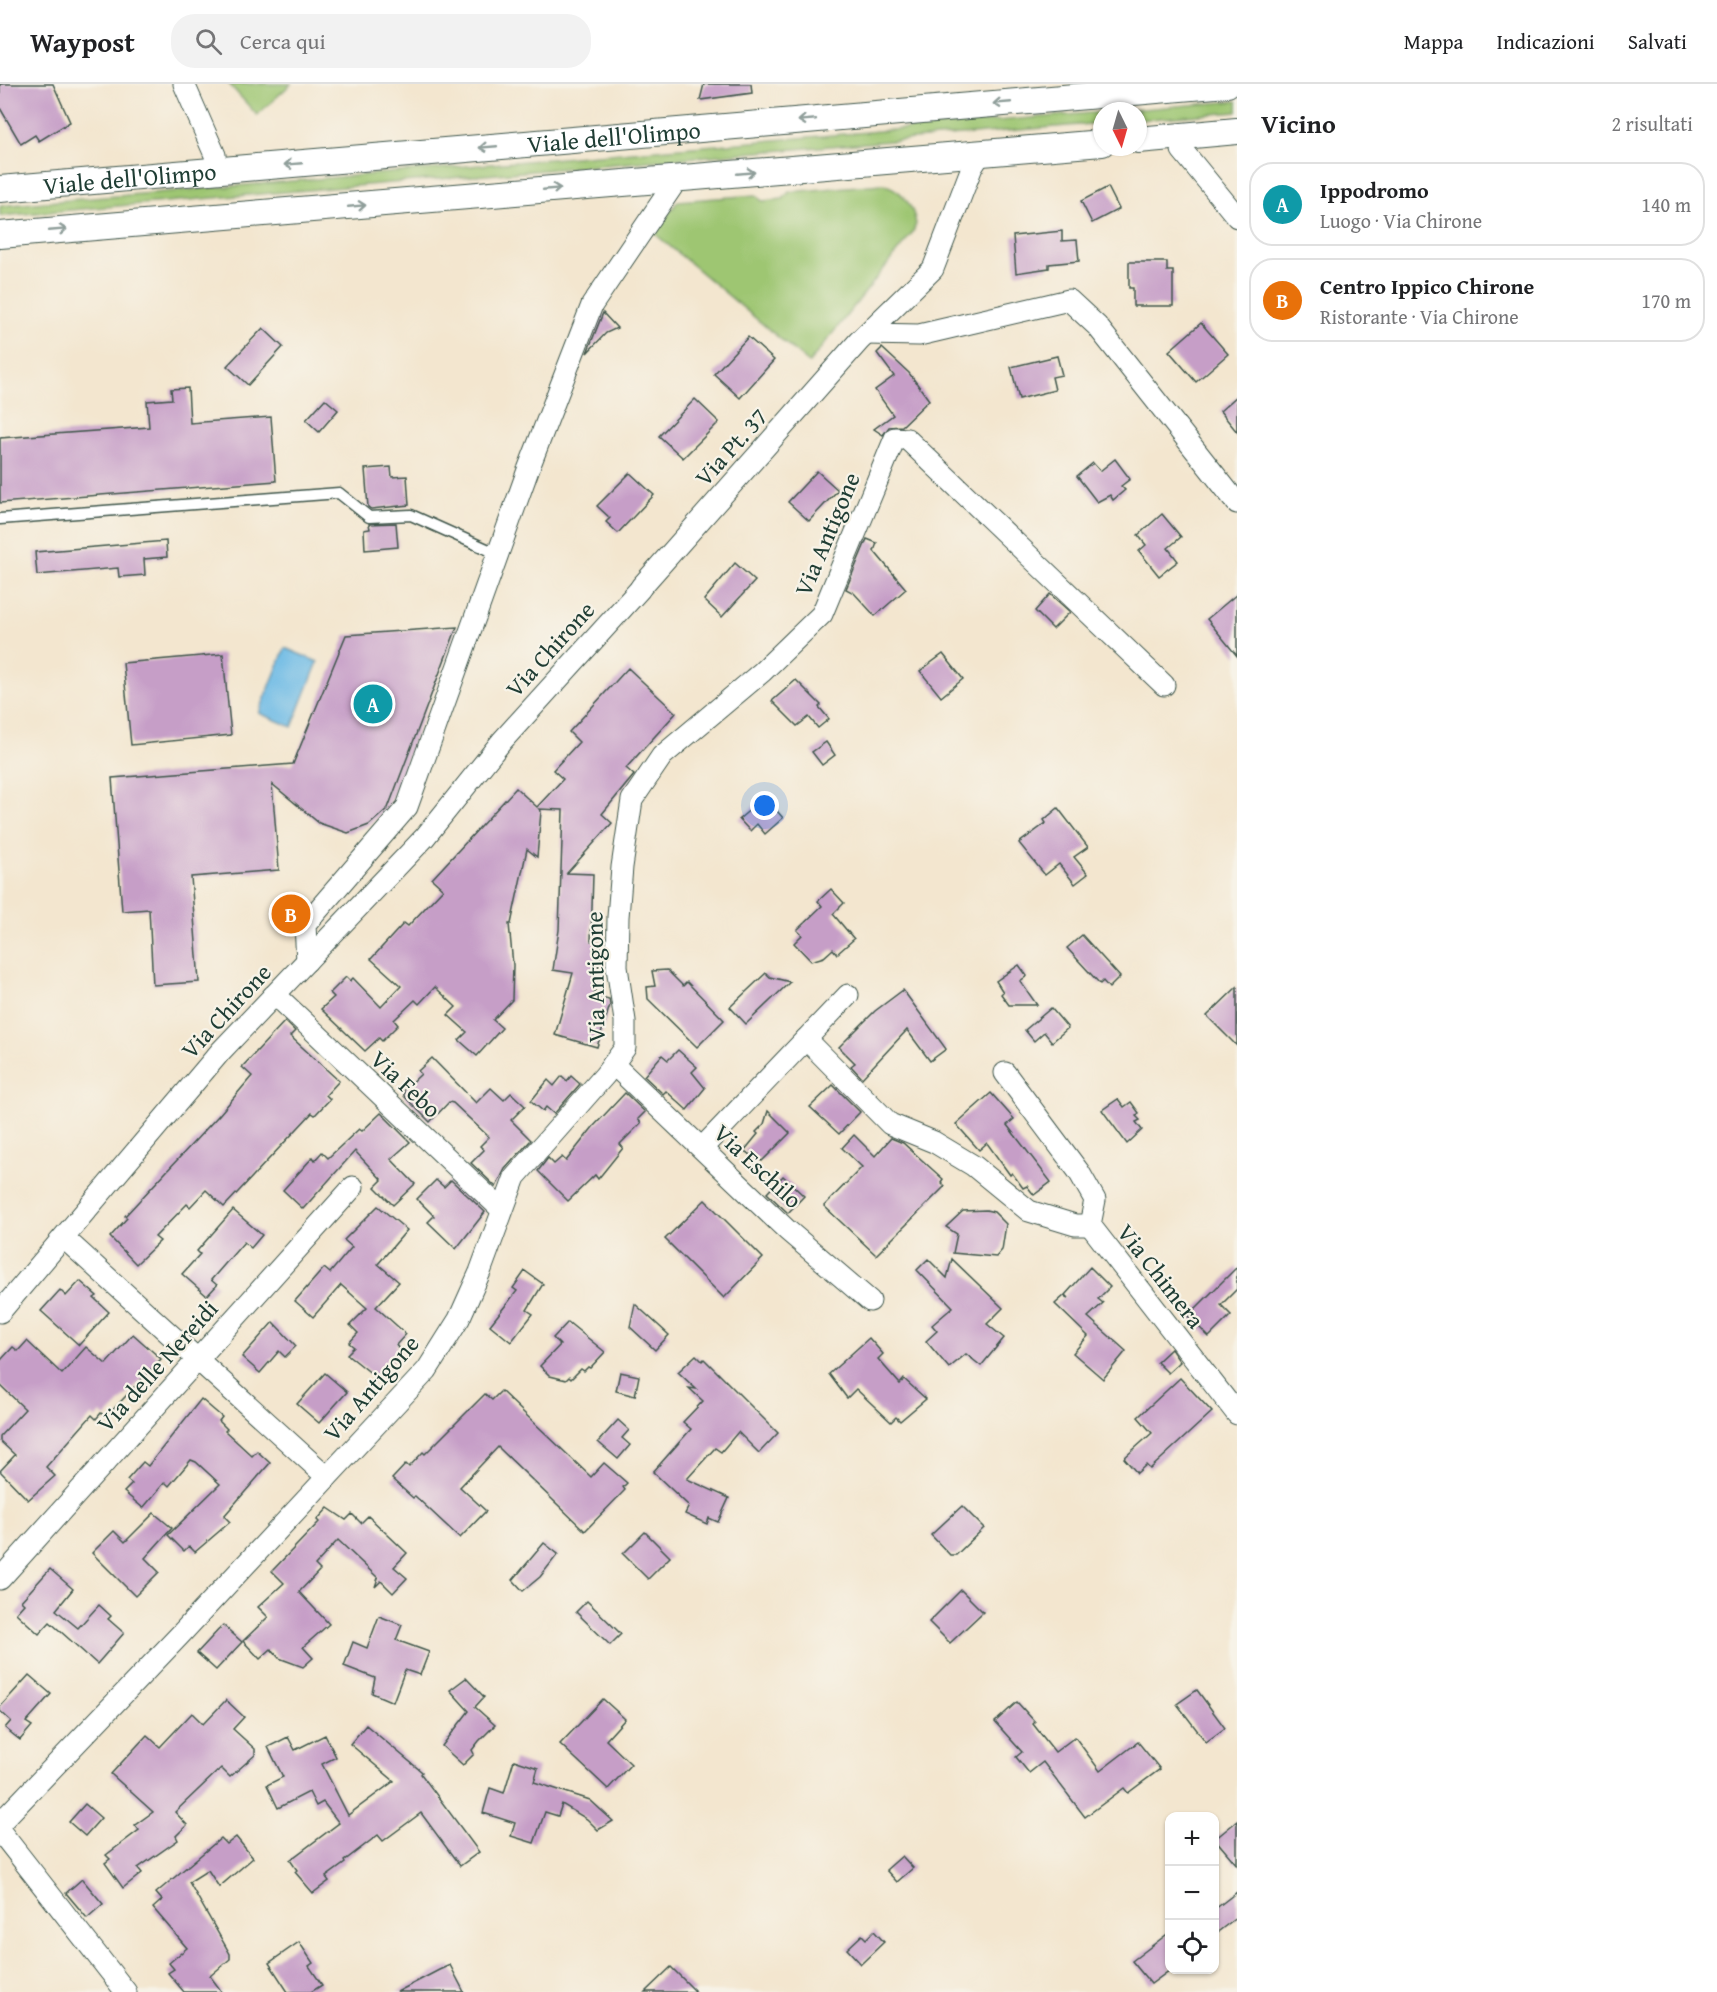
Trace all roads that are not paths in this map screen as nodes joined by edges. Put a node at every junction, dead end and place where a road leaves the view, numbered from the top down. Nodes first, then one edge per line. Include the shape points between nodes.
1 (184, 84) edge
2 (1227, 84) edge
3 (1115, 89) edge
4 (1237, 132) edge
5 (1181, 136) junction
6 (1147, 139) edge
7 (1093, 144) edge
8 (981, 153) junction
9 (216, 170) junction
10 (678, 178) junction
11 (0, 189) edge
12 (1237, 217) edge
13 (0, 235) edge
14 (863, 338) junction
15 (1237, 503) edge
16 (0, 519) edge
17 (498, 554) junction
18 (640, 588) joint
19 (1164, 684) dead end
20 (307, 961) junction
21 (848, 995) dead end
22 (273, 996) junction
23 (806, 1039) junction
24 (613, 1064) junction
25 (1005, 1073) dead end
26 (702, 1148) junction
27 (353, 1187) dead end
28 (502, 1210) junction
29 (1090, 1225) junction
30 (64, 1238) junction
31 (870, 1301) dead end
32 (0, 1312) edge
33 (197, 1359) junction
34 (1237, 1414) edge
35 (327, 1477) junction
36 (0, 1579) edge
37 (0, 1823) edge
38 (0, 1831) edge
39 (126, 1992) edge

1 - 9 street via 215,155
2 - 3 street, Viale dell'Olimpo
3 -> 9 street, Viale dell'Olimpo
4 - 5 street
5 - 6 street
5 - 12 street via 1182,150
7 - 8 street, Viale dell'Olimpo
10 -> 8 street, Viale dell'Olimpo
8 - 14 street via 933,268
9 - 11 street, Viale dell'Olimpo
13 -> 10 street, Viale dell'Olimpo
10 - 17 street via 592,305
14 - 15 street via 919,335 1069,300 1097,326
14 - 18 street, Via Pt. 37
16 - 17 lane via 339,493 369,517 411,515
17 - 20 street via 407,807 305,925
18 - 20 street, Via Chirone via 502,741 425,837
19 - 24 street, Via Antigone via 907,439 895,438 822,614 762,672 662,756 632,800 618,917 617,967 625,1048
20 - 22 street, Via Chirone
21 - 23 street
22 - 28 street, Via Febo
22 - 30 street, Via Chirone via 221,1051
23 - 26 street
23 - 29 street via 890,1124 934,1142 974,1166 1029,1211 1075,1225
24 - 26 street, Via Eschilo
24 - 28 street, Via Antigone via 515,1177
25 - 29 street via 1079,1172 1095,1200
26 - 31 street, Via Eschilo via 787,1230
27 - 33 street, Via delle Nereidi
28 - 35 street, Via Antigone via 459,1319 427,1370
29 - 34 street, Via Chimera
30 - 32 street, Via Chirone
30 - 33 street
33 - 35 street
33 - 36 street, Via delle Nereidi
35 - 37 street, Via Antigone
38 - 39 street

